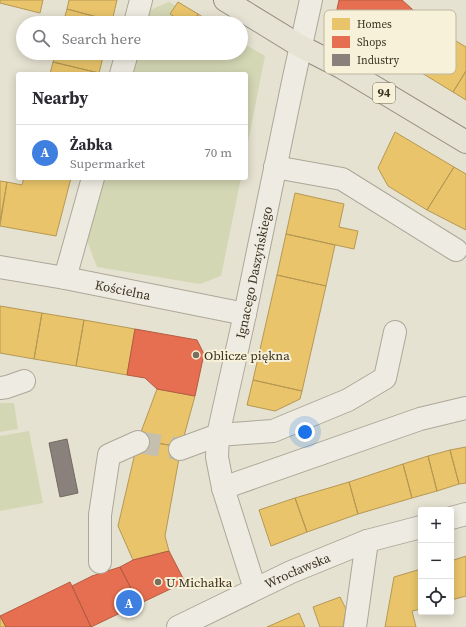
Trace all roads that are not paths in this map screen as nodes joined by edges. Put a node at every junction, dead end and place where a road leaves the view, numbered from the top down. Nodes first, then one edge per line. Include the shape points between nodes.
1 (141, 0) edge
2 (225, 0) edge
3 (311, 0) edge
4 (137, 16) edge
5 (300, 46) junction
6 (324, 58) edge
7 (125, 60) edge
8 (122, 72) edge
9 (353, 74) edge
10 (466, 142) edge
11 (275, 167) junction
12 (92, 180) edge
13 (456, 250) dead end
14 (0, 267) edge
15 (65, 278) junction
16 (245, 314) junction
17 (394, 332) dead end
18 (24, 381) dead end
19 (0, 388) edge
20 (466, 408) edge
21 (218, 435) junction
22 (138, 442) tunnel mouth
23 (180, 449) tunnel mouth
24 (223, 488) junction
25 (466, 514) edge
26 (454, 517) edge
27 (418, 527) edge
28 (367, 541) junction
29 (100, 562) dead end
30 (255, 589) junction
31 (178, 627) edge
32 (355, 627) edge

1 - 4 street
2 - 5 main road, 94
3 - 5 street, Ignacego Daszyńskiego
5 - 6 main road, 94
5 - 11 street, Ignacego Daszyńskiego
7 - 8 street
9 - 10 main road, 94
11 - 13 street via 342,180
11 - 16 street, Ignacego Daszyńskiego
12 - 15 street
14 - 15 street, Kościelna
15 - 16 street, Kościelna
16 - 21 street, Ignacego Daszyńskiego
17 - 21 street via 385,378 348,400 273,431
18 - 19 street
20 - 24 street via 420,419
21 - 23 street
21 - 24 street, Ignacego Daszyńskiego via 217,457
22 - 29 street via 109,455 100,515
24 - 30 street, Ignacego Daszyńskiego
25 - 26 street
27 - 28 street, Wrocławska
28 - 30 street, Wrocławska
28 - 32 street
30 - 31 street, Wrocławska

